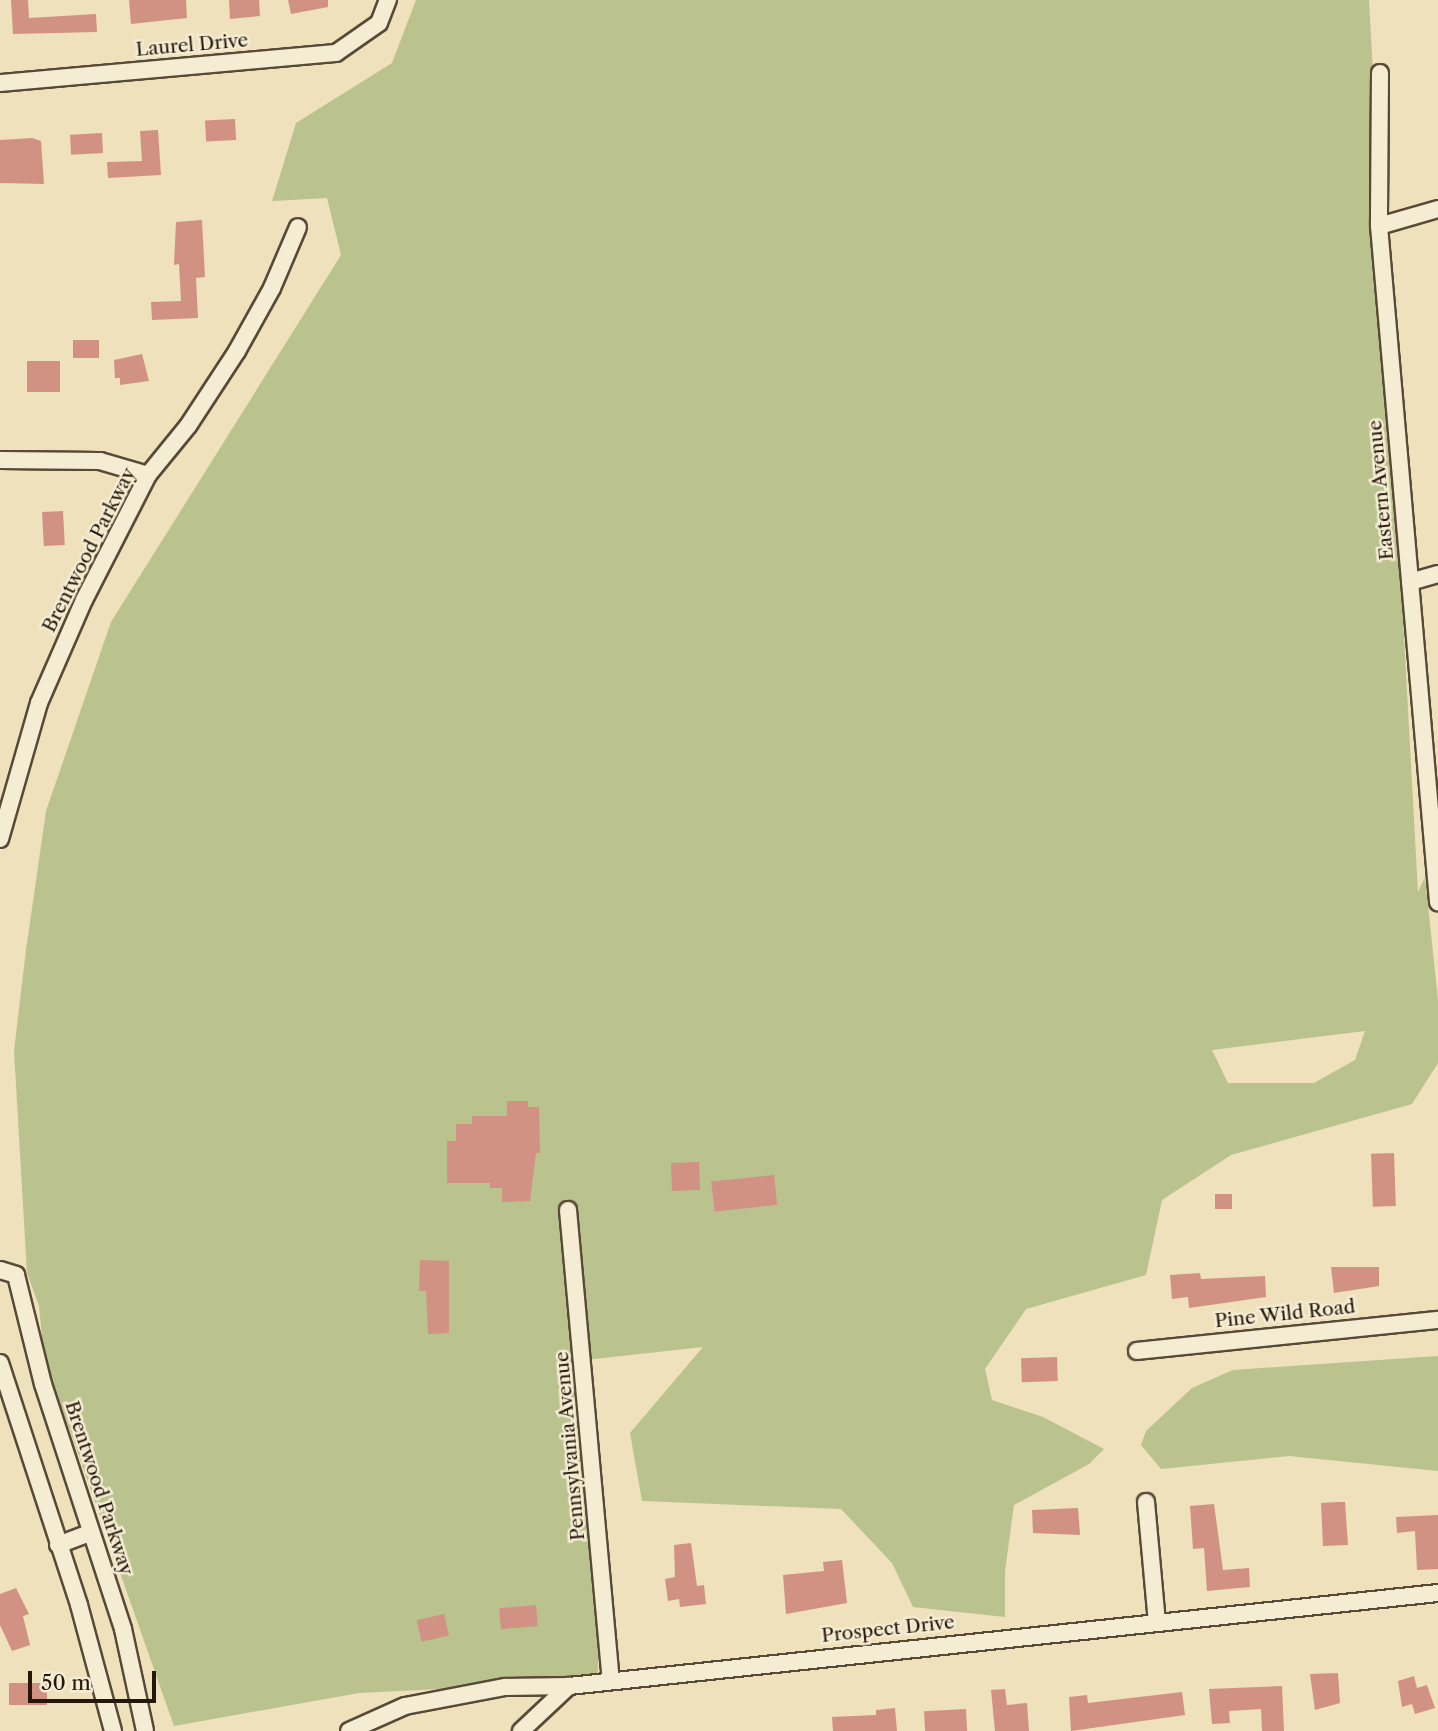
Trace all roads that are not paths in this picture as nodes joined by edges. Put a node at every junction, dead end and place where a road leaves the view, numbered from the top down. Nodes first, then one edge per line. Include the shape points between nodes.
1 (388, 0) edge
2 (1380, 73) dead end
3 (0, 83) edge
4 (1438, 209) edge
5 (1379, 226) junction
6 (298, 227) dead end
7 (0, 460) edge
8 (148, 475) junction
9 (1438, 574) edge
10 (1410, 582) junction
11 (0, 839) edge
12 (1438, 902) edge
13 (568, 1210) dead end
14 (0, 1270) edge
15 (1438, 1320) edge
16 (1137, 1351) dead end
17 (0, 1363) edge
18 (1146, 1503) dead end
19 (89, 1533) junction
20 (58, 1545) junction
21 (1438, 1593) edge
22 (1157, 1623) junction
23 (611, 1679) junction
24 (569, 1686) junction
25 (113, 1731) edge
26 (145, 1731) edge
27 (349, 1731) edge
28 (521, 1731) edge

1 - 3 street, Laurel Drive via 379,23 336,54
2 - 5 street, Eastern Avenue
4 - 5 street
5 - 10 street, Eastern Avenue
6 - 8 street, Brentwood Parkway via 272,288 237,351 188,426
7 - 8 street via 100,461
8 - 11 street, Brentwood Parkway via 84,600 39,703
9 - 10 street
10 - 12 street, Eastern Avenue
13 - 23 street, Pennsylvania Avenue
14 - 19 street, Brentwood Parkway via 16,1275 43,1384
15 - 16 street, Pine Wild Road
17 - 20 street
18 - 22 street
19 - 20 street
19 - 26 street, Brentwood Parkway via 123,1629
20 - 25 street
21 - 22 street, Prospect Drive
22 - 23 street, Prospect Drive
23 - 24 street, Prospect Drive
24 - 27 street, Prospect Drive via 454,1694 405,1706
24 - 28 street

